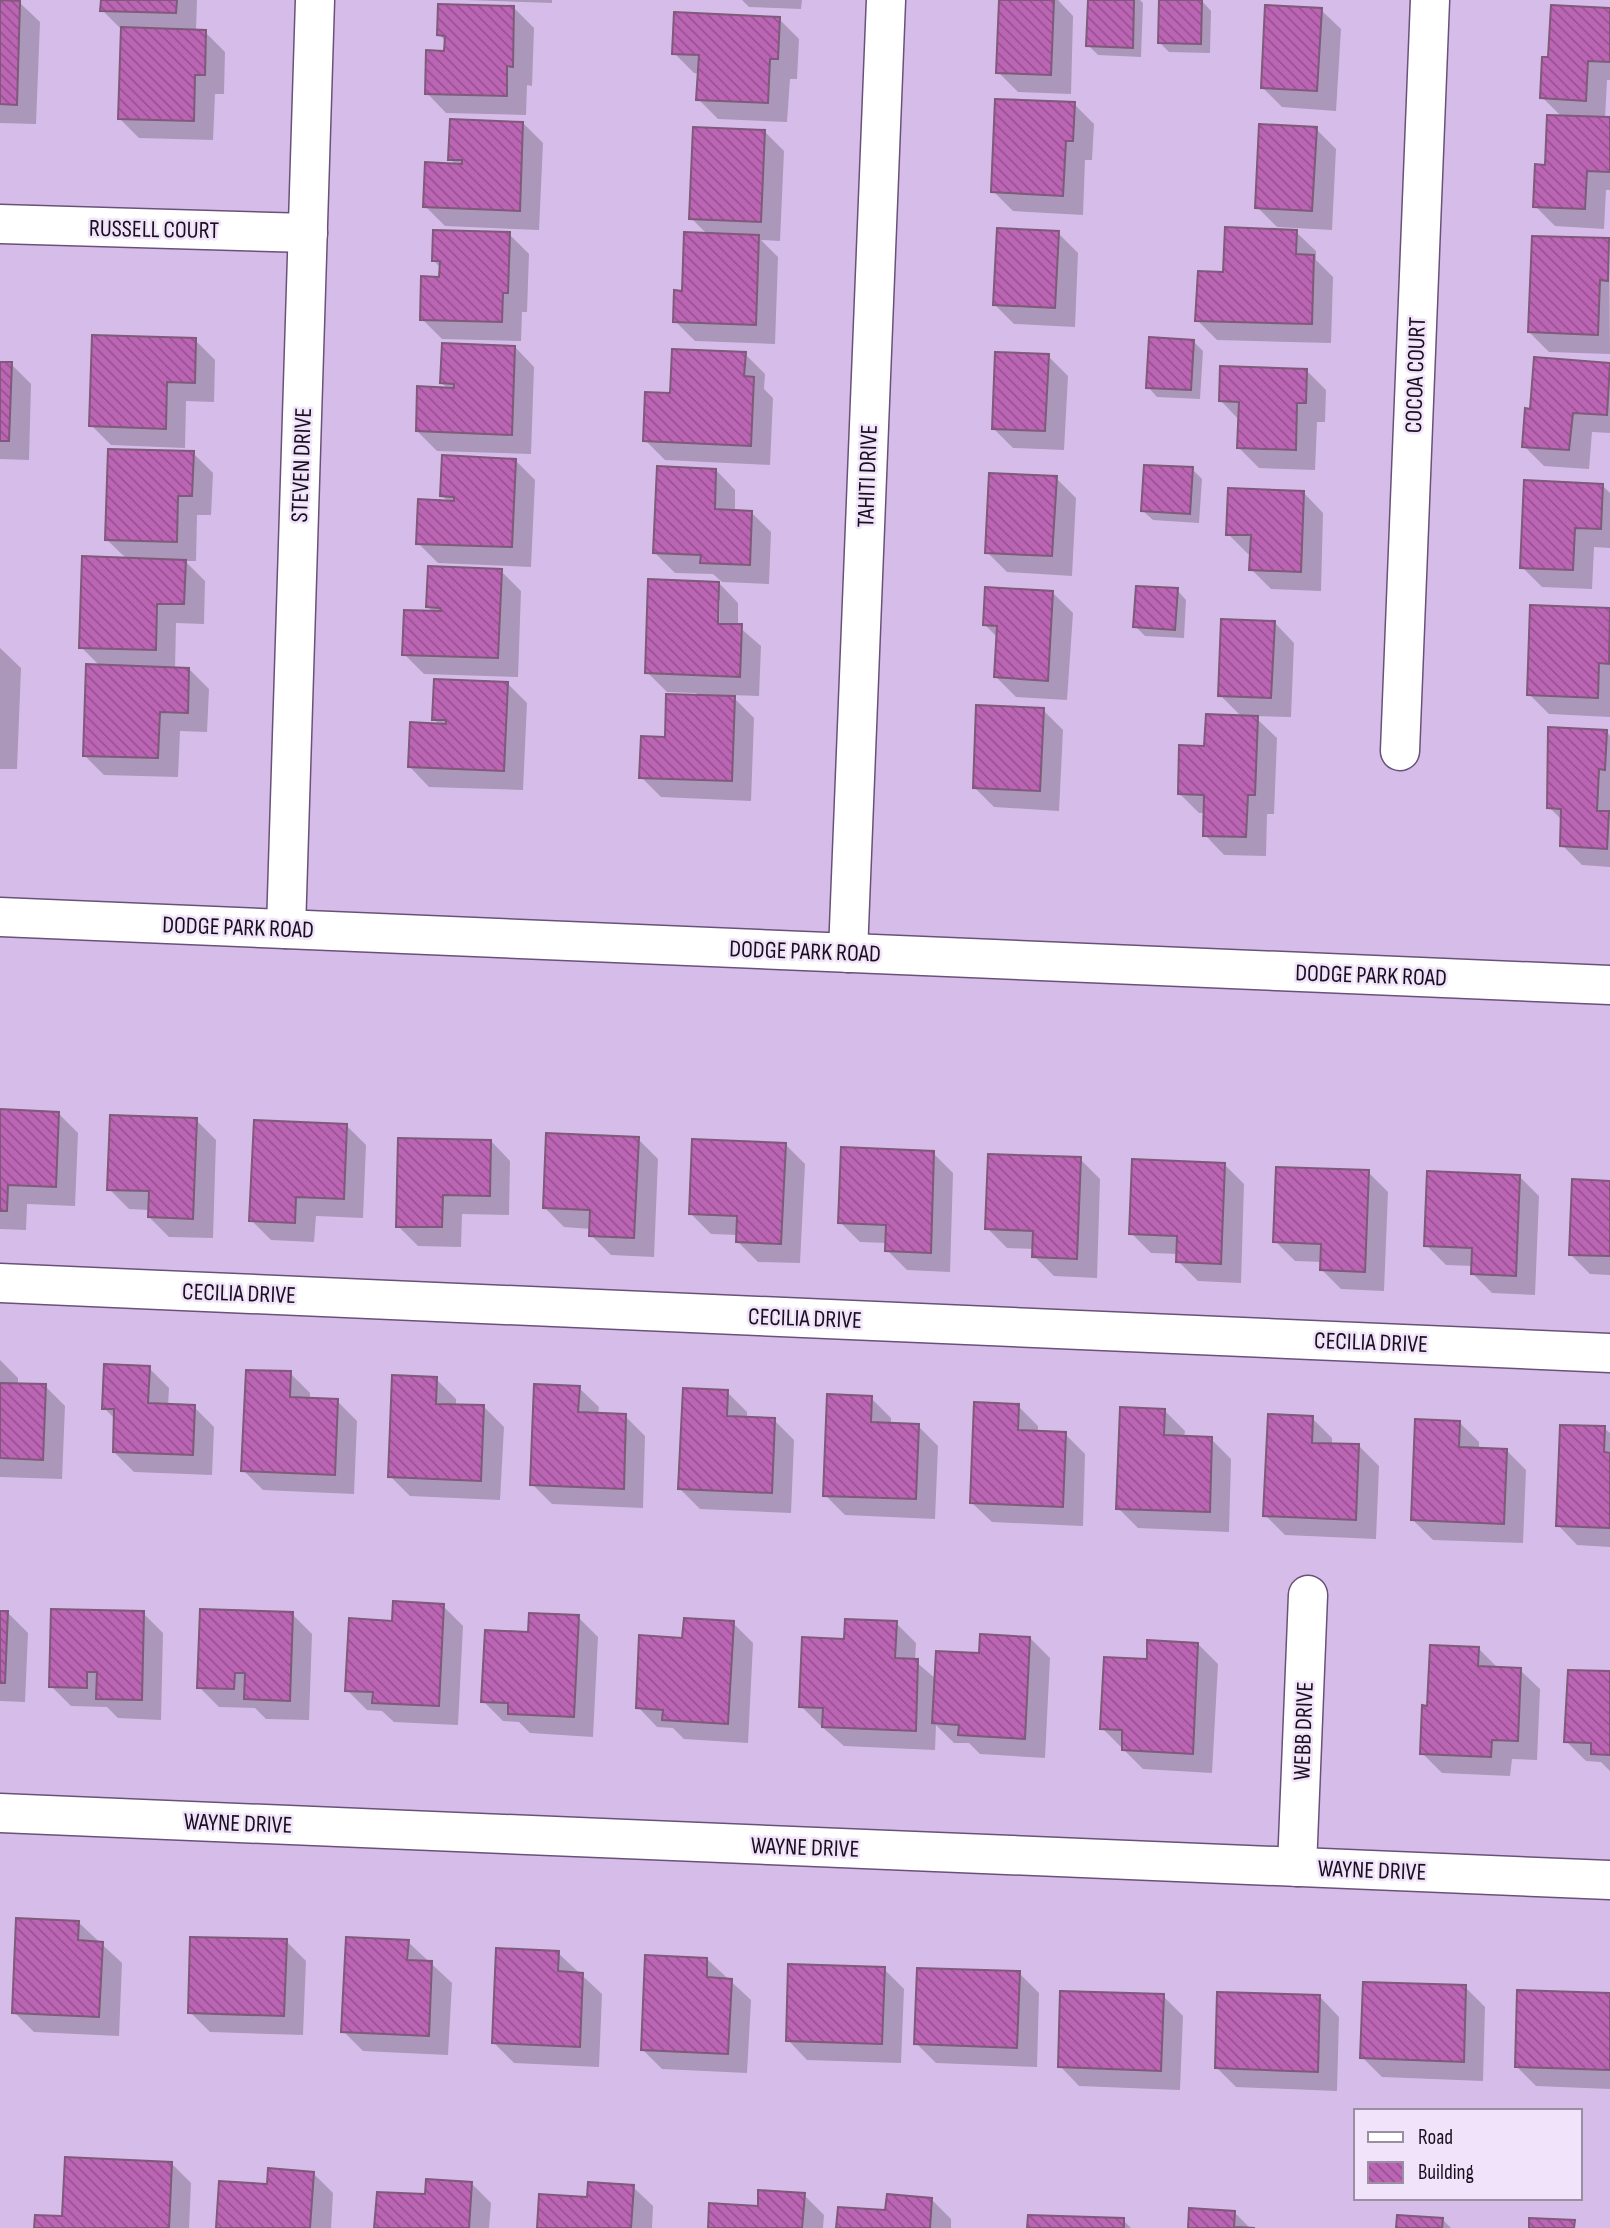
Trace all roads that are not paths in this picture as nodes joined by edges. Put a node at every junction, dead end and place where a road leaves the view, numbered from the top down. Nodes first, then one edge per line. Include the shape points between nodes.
1 (315, 0) edge
2 (886, 0) edge
3 (1430, 0) edge
4 (0, 224) edge
5 (308, 233) junction
6 (1400, 751) dead end
7 (0, 917) edge
8 (286, 929) junction
9 (848, 953) junction
10 (1610, 985) edge
11 (0, 1283) edge
12 (1610, 1353) edge
13 (1308, 1595) dead end
14 (0, 1813) edge
15 (1297, 1867) junction
16 (1610, 1880) edge

1 - 5 street, STEVEN DRIVE
2 - 9 street, TAHITI DRIVE
3 - 6 street, COCOA COURT
4 - 5 street, RUSSELL COURT
5 - 8 street, STEVEN DRIVE
7 - 8 street, DODGE PARK ROAD
8 - 9 street, DODGE PARK ROAD
9 - 10 street, DODGE PARK ROAD
11 - 12 street, CECILIA DRIVE
13 - 15 street, WEBB DRIVE
14 - 15 street, WAYNE DRIVE
15 - 16 street, WAYNE DRIVE

